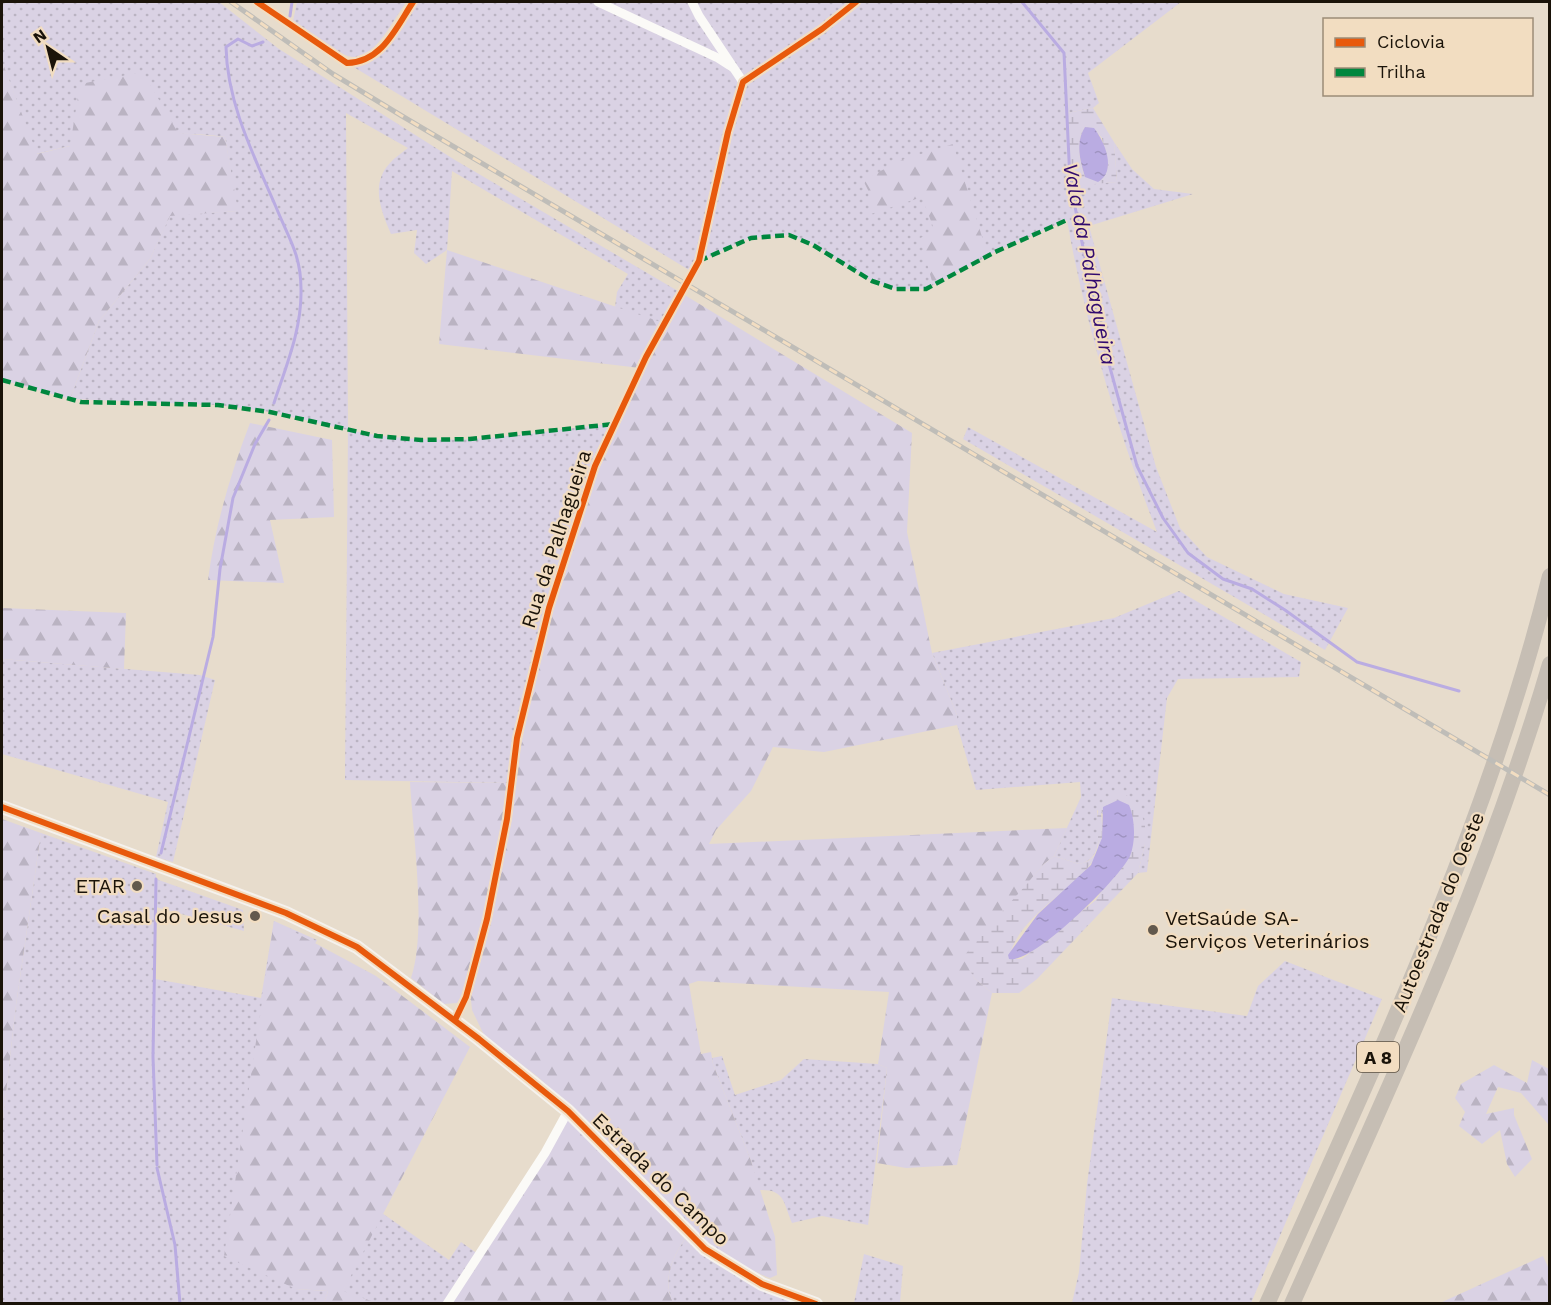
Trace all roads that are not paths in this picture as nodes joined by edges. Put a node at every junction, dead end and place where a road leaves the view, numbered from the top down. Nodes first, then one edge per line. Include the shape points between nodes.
1 (257, 2) edge
2 (413, 2) edge
3 (598, 2) edge
4 (692, 2) edge
5 (856, 2) edge
6 (732, 67) junction
7 (743, 82) junction
8 (1550, 576) edge
9 (1550, 664) edge
10 (2, 807) edge
11 (455, 1020) junction
12 (568, 1111) junction
13 (447, 1304) edge
14 (816, 1304) edge
15 (1267, 1304) edge
16 (1292, 1304) edge

1 - 2 street via 346,63 361,63 387,40
3 - 6 street
4 - 6 street
5 - 7 street
6 - 7 street
7 - 11 street, Rua da Palhagueira via 699,261 646,357 595,466 549,608 517,738 507,819 487,919
8 - 15 highway, Autoestrada do Oeste / A 8 via 1480,807 1398,1011
9 - 16 highway, Autoestrada do Oeste / A 8 via 1502,815 1422,1013
10 - 11 street, Estrada do Campo via 311,924 357,947
11 - 12 street, Estrada do Campo
12 - 13 street
12 - 14 street, Estrada do Campo via 705,1249 755,1281

